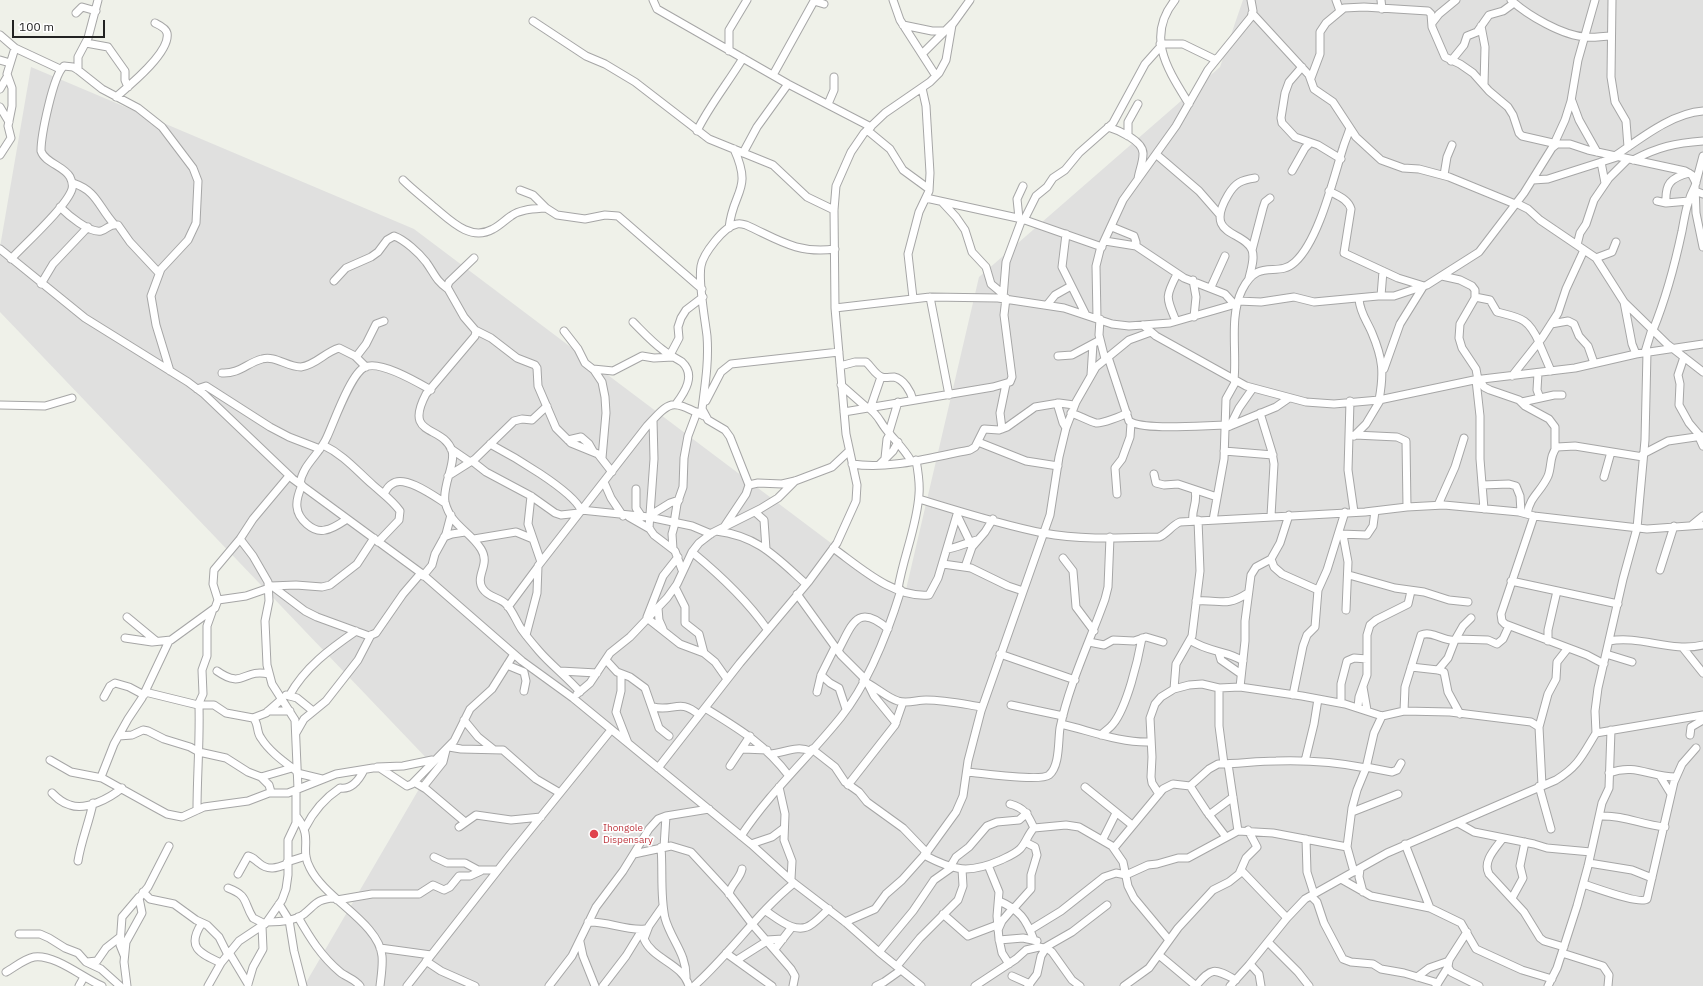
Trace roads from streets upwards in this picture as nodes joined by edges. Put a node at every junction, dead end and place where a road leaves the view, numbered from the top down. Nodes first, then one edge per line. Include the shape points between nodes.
1 (98, 0) edge
2 (653, 0) edge
3 (747, 0) edge
4 (893, 0) edge
5 (970, 0) edge
6 (1175, 0) edge
7 (1251, 0) edge
8 (1336, 0) edge
9 (1381, 0) edge
10 (1456, 0) edge
11 (1595, 0) edge
12 (1612, 0) edge
13 (1512, 1) edge
14 (824, 4) dead end
15 (1382, 9) junction
16 (96, 11) junction
17 (1340, 11) junction
18 (76, 13) dead end
19 (1252, 13) junction
20 (533, 21) dead end
21 (156, 23) dead end
22 (953, 23) junction
23 (1432, 23) junction
24 (903, 25) junction
25 (1480, 26) junction
26 (944, 31) junction
27 (0, 35) edge
28 (1611, 36) junction
29 (1585, 37) junction
30 (86, 42) junction
31 (1160, 45) junction
32 (15, 48) junction
33 (729, 51) junction
34 (25, 53) junction
35 (922, 54) junction
36 (743, 58) junction
37 (0, 60) edge
38 (1216, 60) junction
39 (1451, 61) junction
40 (9, 65) junction
41 (1302, 67) junction
42 (60, 69) junction
43 (78, 70) junction
44 (773, 75) junction
45 (936, 76) junction
46 (834, 77) dead end
47 (1311, 78) junction
48 (3, 83) edge
49 (788, 84) junction
50 (1484, 85) junction
51 (128, 87) junction
52 (922, 88) junction
53 (116, 97) junction
54 (1572, 101) junction
55 (828, 104) junction
56 (1138, 104) dead end
57 (1189, 104) junction
58 (0, 107) edge
59 (1703, 111) edge
60 (8, 122) junction
61 (1108, 127) junction
62 (869, 128) junction
63 (1350, 128) junction
64 (697, 131) junction
65 (1128, 136) junction
66 (1703, 142) edge
67 (1310, 143) junction
68 (1555, 144) junction
69 (1452, 145) dead end
70 (1628, 147) junction
71 (734, 149) junction
72 (1598, 152) junction
73 (743, 153) junction
74 (0, 155) edge
75 (1157, 155) junction
76 (1617, 156) junction
77 (1703, 156) edge
78 (1341, 159) junction
79 (1631, 159) junction
80 (1602, 162) junction
81 (1292, 171) dead end
82 (1689, 173) junction
83 (1444, 175) junction
84 (1255, 178) dead end
85 (403, 180) dead end
86 (1533, 180) junction
87 (1137, 181) junction
88 (72, 183) junction
89 (1605, 183) junction
90 (1023, 186) dead end
91 (1696, 187) junction
92 (929, 189) junction
93 (520, 190) dead end
94 (1330, 191) junction
95 (1703, 194) edge
96 (926, 198) junction
97 (1270, 198) dead end
98 (1657, 201) dead end
99 (1688, 201) junction
100 (943, 203) junction
101 (1515, 204) junction
102 (1666, 204) junction
103 (60, 207) junction
104 (546, 208) junction
105 (834, 210) junction
106 (1220, 215) junction
107 (1021, 219) junction
108 (114, 224) junction
109 (1112, 226) junction
110 (88, 227) junction
111 (729, 228) junction
112 (1066, 234) junction
113 (1616, 242) dead end
114 (1103, 244) junction
115 (1577, 245) junction
116 (1136, 246) junction
117 (1703, 246) edge
118 (0, 249) edge
119 (835, 249) junction
120 (1252, 250) junction
121 (1584, 250) junction
122 (1224, 256) dead end
123 (474, 258) dead end
124 (1596, 258) junction
125 (11, 259) junction
126 (1383, 271) junction
127 (159, 273) junction
128 (1177, 274) junction
129 (1442, 276) junction
130 (1249, 278) junction
131 (1193, 280) junction
132 (334, 281) dead end
133 (41, 284) junction
134 (1071, 286) junction
135 (1209, 286) junction
136 (1424, 286) junction
137 (448, 289) junction
138 (702, 289) junction
139 (1196, 296) junction
140 (1381, 296) junction
141 (703, 297) junction
142 (930, 297) junction
143 (1004, 297) junction
144 (1475, 297) junction
145 (912, 298) junction
146 (1359, 299) junction
147 (1624, 302) junction
148 (1236, 303) junction
149 (1047, 305) junction
150 (1097, 306) junction
151 (835, 308) junction
152 (1086, 314) junction
153 (1194, 316) junction
154 (1099, 319) junction
155 (384, 320) dead end
156 (1176, 321) junction
157 (633, 322) dead end
158 (1551, 324) junction
159 (1143, 325) junction
160 (1652, 329) junction
161 (475, 330) junction
162 (564, 331) dead end
163 (1151, 332) junction
164 (1703, 336) edge
165 (1100, 340) junction
166 (1539, 343) junction
167 (1093, 344) junction
168 (1700, 344) edge
169 (1673, 348) junction
170 (839, 352) junction
171 (1646, 352) junction
172 (1636, 354) junction
173 (672, 356) junction
174 (1058, 356) dead end
175 (356, 357) junction
176 (1684, 357) junction
177 (1106, 358) junction
178 (1594, 363) junction
179 (840, 366) junction
180 (366, 367) junction
181 (593, 369) junction
182 (170, 371) junction
183 (1383, 371) junction
184 (1551, 371) junction
185 (1703, 372) edge
186 (222, 373) dead end
187 (1538, 373) junction
188 (1091, 375) junction
189 (1512, 376) junction
190 (881, 377) junction
191 (1478, 380) junction
192 (1235, 381) junction
193 (1006, 384) junction
194 (841, 385) junction
195 (1253, 388) junction
196 (197, 389) junction
197 (431, 390) junction
198 (949, 395) junction
199 (1562, 395) dead end
200 (72, 398) dead end
201 (1289, 398) junction
202 (1540, 398) junction
203 (1380, 399) junction
204 (913, 400) junction
205 (1350, 401) junction
206 (898, 402) junction
207 (1522, 402) junction
208 (1057, 403) junction
209 (676, 404) junction
210 (0, 405) edge
211 (1074, 405) junction
212 (547, 406) junction
213 (702, 406) junction
214 (868, 407) junction
215 (844, 412) junction
216 (1071, 413) junction
217 (1127, 413) junction
218 (1260, 413) junction
219 (701, 414) junction
220 (653, 420) junction
221 (1132, 423) junction
222 (1227, 426) junction
223 (1066, 428) junction
224 (1002, 429) junction
225 (889, 433) junction
226 (1352, 437) junction
227 (1701, 437) edge
228 (1464, 438) dead end
229 (898, 442) junction
230 (978, 442) junction
231 (490, 444) junction
232 (1703, 446) edge
233 (322, 447) junction
234 (450, 448) junction
235 (1555, 449) junction
236 (849, 451) junction
237 (1224, 451) junction
238 (1611, 452) junction
239 (1273, 455) junction
240 (1643, 455) junction
241 (602, 458) junction
242 (913, 460) junction
243 (471, 461) junction
244 (882, 461) junction
245 (852, 464) junction
246 (1058, 466) junction
247 (612, 472) junction
248 (1154, 474) dead end
249 (289, 476) junction
250 (448, 476) junction
251 (1604, 477) dead end
252 (795, 481) junction
253 (604, 482) junction
254 (301, 485) junction
255 (749, 485) junction
256 (1482, 485) junction
257 (636, 489) dead end
258 (1195, 490) junction
259 (384, 494) junction
260 (1118, 494) dead end
261 (531, 496) junction
262 (1217, 497) junction
263 (919, 499) junction
264 (678, 500) junction
265 (446, 503) junction
266 (1438, 505) junction
267 (1407, 507) junction
268 (1484, 509) junction
269 (580, 511) junction
270 (1375, 511) junction
271 (755, 512) junction
272 (1345, 512) junction
273 (1354, 512) junction
274 (958, 513) junction
275 (1527, 514) junction
276 (451, 515) junction
277 (1289, 515) junction
278 (625, 516) junction
279 (1271, 516) junction
280 (1703, 516) edge
281 (647, 517) junction
282 (347, 519) junction
283 (993, 519) junction
284 (1196, 520) junction
285 (1213, 520) junction
286 (675, 523) junction
287 (1692, 525) junction
288 (1703, 525) edge
289 (1674, 526) junction
290 (724, 527) junction
291 (1637, 528) junction
292 (650, 530) junction
293 (465, 532) junction
294 (714, 532) junction
295 (1043, 533) junction
296 (1340, 534) junction
297 (1110, 537) junction
298 (444, 538) junction
299 (474, 539) junction
300 (533, 539) junction
301 (240, 540) junction
302 (376, 540) junction
303 (974, 541) junction
304 (833, 548) junction
305 (673, 549) junction
306 (766, 549) junction
307 (948, 549) junction
308 (692, 552) junction
309 (678, 557) junction
310 (1063, 558) dead end
311 (1271, 559) junction
312 (943, 564) junction
313 (539, 565) junction
314 (965, 567) junction
315 (682, 570) junction
316 (1660, 570) dead end
317 (422, 574) junction
318 (1349, 575) junction
319 (1511, 581) junction
320 (806, 584) junction
321 (270, 587) junction
322 (675, 587) junction
323 (900, 590) junction
324 (1318, 590) junction
325 (1411, 590) junction
326 (1557, 590) junction
327 (1024, 591) junction
328 (1248, 592) junction
329 (797, 594) junction
330 (218, 600) junction
331 (1196, 601) junction
332 (1232, 602) junction
333 (1247, 602) junction
334 (1468, 602) dead end
335 (1618, 604) junction
336 (508, 606) junction
337 (214, 608) junction
338 (658, 608) junction
339 (1346, 610) dead end
340 (127, 617) dead end
341 (1471, 618) dead end
342 (200, 619) junction
343 (646, 620) junction
344 (1509, 626) junction
345 (767, 628) junction
346 (888, 629) junction
347 (207, 630) junction
348 (356, 631) junction
349 (664, 631) junction
350 (1094, 631) junction
351 (371, 635) junction
352 (526, 635) junction
353 (125, 638) dead end
354 (1142, 638) junction
355 (1190, 640) junction
356 (1456, 640) junction
357 (169, 641) junction
358 (1548, 641) junction
359 (1609, 641) junction
360 (156, 642) junction
361 (1089, 642) junction
362 (1163, 642) dead end
363 (1703, 645) edge
364 (1568, 648) junction
365 (1683, 648) junction
366 (836, 649) junction
367 (704, 653) junction
368 (1219, 653) junction
369 (514, 654) junction
370 (1000, 654) junction
371 (1606, 654) junction
372 (1367, 659) junction
373 (606, 660) junction
374 (1242, 661) junction
375 (1632, 662) dead end
376 (1604, 664) junction
377 (507, 665) junction
378 (1411, 667) junction
379 (1438, 670) junction
380 (217, 671) dead end
381 (560, 671) junction
382 (597, 673) junction
383 (1703, 673) edge
384 (269, 674) junction
385 (621, 674) junction
386 (1241, 674) junction
387 (821, 675) junction
388 (727, 679) junction
389 (1075, 680) junction
390 (865, 681) junction
391 (1240, 687) junction
392 (1363, 687) junction
393 (1219, 688) junction
394 (1174, 689) junction
395 (524, 691) dead end
396 (580, 692) junction
397 (817, 692) dead end
398 (144, 693) junction
399 (1293, 695) junction
400 (104, 697) dead end
401 (285, 698) junction
402 (572, 698) junction
403 (1318, 699) junction
404 (903, 702) junction
405 (1341, 703) junction
406 (198, 705) junction
407 (1011, 705) dead end
408 (653, 707) junction
409 (982, 707) junction
410 (1358, 707) junction
411 (705, 708) junction
412 (846, 709) junction
413 (1367, 710) junction
414 (268, 711) junction
415 (290, 711) junction
416 (313, 711) junction
417 (1404, 711) junction
418 (1460, 714) junction
419 (1703, 714) edge
420 (699, 716) junction
421 (1382, 716) junction
422 (1683, 717) junction
423 (253, 718) junction
424 (464, 720) junction
425 (1062, 720) junction
426 (1703, 720) edge
427 (896, 723) junction
428 (1538, 727) junction
429 (1690, 727) junction
430 (611, 730) junction
431 (1611, 730) junction
432 (296, 733) junction
433 (1596, 733) junction
434 (1102, 735) junction
435 (1690, 735) dead end
436 (118, 736) junction
437 (669, 736) dead end
438 (750, 736) junction
439 (1150, 742) junction
440 (628, 743) junction
441 (447, 748) junction
442 (1696, 748) dead end
443 (493, 749) junction
444 (743, 749) junction
445 (811, 750) junction
446 (199, 752) junction
447 (769, 752) junction
448 (50, 760) dead end
449 (434, 760) junction
450 (1305, 761) junction
451 (1401, 763) dead end
452 (1226, 764) junction
453 (730, 766) dead end
454 (374, 768) junction
455 (658, 768) junction
456 (1366, 768) junction
457 (364, 770) junction
458 (295, 771) junction
459 (967, 772) junction
460 (1609, 773) junction
461 (789, 776) junction
462 (1660, 776) junction
463 (101, 777) junction
464 (261, 777) junction
465 (1676, 778) junction
466 (322, 779) junction
467 (414, 782) junction
468 (848, 785) junction
469 (1190, 786) junction
470 (1541, 786) junction
471 (423, 787) junction
472 (779, 787) junction
473 (1085, 787) dead end
474 (122, 788) junction
475 (297, 789) junction
476 (271, 792) junction
477 (52, 793) dead end
478 (560, 793) junction
479 (1159, 794) junction
480 (1398, 794) dead end
481 (1671, 794) junction
482 (1233, 797) junction
483 (93, 803) junction
484 (1010, 804) dead end
485 (709, 809) junction
486 (197, 810) junction
487 (1352, 812) junction
488 (1027, 813) junction
489 (1116, 813) junction
490 (1209, 815) junction
491 (666, 816) junction
492 (1600, 816) junction
493 (297, 817) junction
494 (541, 817) junction
495 (1458, 823) junction
496 (1132, 825) junction
497 (1665, 827) junction
498 (305, 828) junction
499 (784, 828) junction
500 (1034, 828) junction
501 (1551, 829) dead end
502 (1248, 830) junction
503 (1238, 831) junction
504 (741, 836) junction
505 (1226, 837) junction
506 (1503, 838) junction
507 (1103, 839) junction
508 (1306, 839) junction
509 (1025, 842) junction
510 (1525, 842) junction
511 (751, 844) junction
512 (1405, 844) junction
513 (168, 846) dead end
514 (662, 847) junction
515 (1347, 847) junction
516 (1114, 848) junction
517 (1592, 852) junction
518 (634, 854) junction
519 (925, 854) junction
520 (306, 856) junction
521 (434, 857) dead end
522 (78, 861) dead end
523 (287, 863) junction
524 (1589, 863) junction
525 (988, 865) junction
526 (950, 868) junction
527 (742, 869) dead end
528 (962, 869) junction
529 (497, 870) junction
530 (1241, 870) junction
531 (1357, 870) junction
532 (481, 871) junction
533 (238, 874) dead end
534 (1126, 875) junction
535 (1652, 878) junction
536 (1341, 879) junction
537 (793, 881) junction
538 (1583, 884) junction
539 (228, 888) dead end
540 (1363, 892) junction
541 (141, 894) junction
542 (729, 894) junction
543 (1313, 895) junction
544 (1512, 898) junction
545 (336, 899) junction
546 (999, 901) junction
547 (279, 904) junction
548 (1106, 905) dead end
549 (663, 906) junction
550 (1014, 908) junction
551 (1430, 908) junction
552 (829, 909) junction
553 (766, 911) junction
554 (943, 914) junction
555 (298, 917) junction
556 (1287, 918) junction
557 (289, 920) junction
558 (588, 922) junction
559 (845, 922) junction
560 (202, 923) junction
561 (265, 924) junction
562 (752, 924) junction
563 (792, 927) junction
564 (644, 929) junction
565 (1467, 932) junction
566 (998, 933) junction
567 (19, 934) dead end
568 (1032, 935) junction
569 (120, 937) junction
570 (783, 939) junction
571 (1169, 940) junction
572 (767, 941) junction
573 (580, 942) junction
574 (1268, 942) junction
575 (1046, 947) junction
576 (380, 948) junction
577 (774, 949) junction
578 (1028, 949) junction
579 (1563, 950) junction
580 (879, 952) junction
581 (726, 953) junction
582 (431, 954) junction
583 (229, 955) junction
584 (1159, 955) junction
585 (124, 956) junction
586 (737, 960) junction
587 (426, 961) junction
588 (86, 962) junction
589 (222, 962) junction
590 (1009, 964) junction
591 (1250, 964) junction
592 (1448, 964) junction
593 (237, 966) junction
594 (899, 968) junction
595 (6, 972) dead end
596 (1012, 976) dead end
597 (84, 977) junction
598 (1417, 977) junction
599 (686, 978) junction
600 (1235, 983) edge
601 (1550, 983) edge
602 (1133, 984) edge
603 (207, 985) edge
604 (248, 985) edge
605 (303, 985) edge
606 (917, 985) edge
607 (1029, 985) edge
608 (1437, 985) edge
609 (79, 986) edge
610 (102, 986) edge
611 (120, 986) edge
612 (127, 986) edge
613 (360, 986) edge
614 (380, 986) edge
615 (406, 986) edge
616 (475, 986) edge
617 (549, 986) edge
618 (595, 986) edge
619 (603, 986) edge
620 (689, 986) edge
621 (694, 986) edge
622 (772, 986) edge
623 (792, 986) edge
624 (876, 986) edge
625 (975, 986) edge
626 (1080, 986) edge
627 (1124, 986) edge
628 (1196, 986) edge
629 (1261, 986) edge
630 (1308, 986) edge
631 (1479, 986) edge
632 (1608, 986) edge

1 - 16 street
2 - 33 street via 658,9
3 - 33 street via 729,30
4 - 24 street
5 - 22 street
6 - 31 street via 1161,29
7 - 19 street
8 - 17 street
9 - 15 street
10 - 23 street
11 - 29 street
12 - 28 street
13 - 25 street via 1503,11 1489,15
13 - 29 street via 1552,26
14 - 44 street via 814,1
15 - 17 street via 1364,7 1344,8
15 - 23 street via 1428,11
16 - 18 street via 82,7
16 - 30 street
17 - 47 street via 1320,32 1320,54
19 - 38 street via 1251,18
19 - 41 street
20 - 64 street via 586,56 635,82
21 - 51 street via 166,30 167,39 146,70
22 - 26 street
22 - 45 street via 946,60
23 - 39 street via 1440,49 1445,58
24 - 26 street
24 - 35 street
25 - 39 street via 1477,32 1467,36
25 - 50 street via 1485,47
26 - 35 street
27 - 32 street
28 - 29 street
28 - 70 street via 1610,62 1614,97 1626,121
29 - 54 street via 1578,60
30 - 43 street via 78,58
30 - 51 street via 108,47 125,72 125,83
31 - 38 street via 1183,44
31 - 57 street via 1171,76
31 - 61 street via 1145,64 1113,123
32 - 34 street
32 - 40 street
33 - 36 street
34 - 40 street
34 - 42 street
35 - 45 street
36 - 44 street
36 - 64 street
37 - 40 street
38 - 57 street
39 - 50 street via 1473,73
40 - 48 street
41 - 47 street
41 - 67 street via 1287,87 1280,118 1295,137
42 - 43 street via 68,66
42 - 88 street via 47,112 40,151 68,174
43 - 53 street
44 - 49 street
45 - 52 street
46 - 55 street via 834,90
47 - 63 street via 1314,89 1333,102
48 - 60 street via 11,84
49 - 55 street
49 - 73 street via 757,127
50 - 68 street via 1508,107 1522,136
51 - 53 street
52 - 62 street via 885,113
52 - 92 street via 926,106
53 - 127 street via 138,108 162,127 193,168 198,181 196,223 188,240
54 - 68 street
54 - 72 street via 1579,120
55 - 62 street
56 - 65 street via 1128,122
57 - 75 street
58 - 60 street
59 - 70 street via 1684,114
60 - 74 street via 11,138
61 - 65 street
61 - 107 street via 1079,153 1065,170 1053,178 1036,196
62 - 92 street via 890,149 902,170
62 - 105 street via 851,152 836,186
63 - 78 street
63 - 83 street via 1356,138 1381,160 1403,168
64 - 71 street
65 - 87 street via 1143,151
66 - 79 street via 1669,145
67 - 78 street
67 - 81 street
68 - 72 street via 1570,144
68 - 86 street
69 - 83 street
70 - 76 street
71 - 73 street
71 - 111 street via 744,178
72 - 76 street
72 - 80 street
73 - 105 street via 772,165 807,197
75 - 87 street
75 - 106 street via 1199,191
76 - 79 street
76 - 80 street
77 - 91 street
78 - 94 street
79 - 82 street
79 - 89 street
80 - 86 street via 1548,179
80 - 89 street
82 - 91 street
82 - 102 street via 1677,177 1668,185
83 - 101 street
84 - 106 street via 1241,180 1236,184 1222,204
85 - 104 street via 443,215 474,233 493,230 515,213
86 - 101 street
87 - 109 street via 1123,200
88 - 103 street via 70,194
88 - 108 street via 92,192 104,213
89 - 115 street via 1594,200
90 - 107 street via 1018,199
91 - 95 street
91 - 99 street
91 - 117 street via 1696,213
92 - 96 street
93 - 104 street via 532,195
94 - 126 street via 1344,199 1351,209 1344,253
94 - 130 street via 1313,234 1296,261 1284,268 1255,272
96 - 100 street
96 - 145 street via 908,254
97 - 120 street via 1265,202
98 - 102 street
99 - 102 street
99 - 160 street via 1669,281 1660,313
100 - 107 street
100 - 143 street via 965,230 972,252 986,267 991,284
101 - 115 street via 1528,209
101 - 129 street via 1479,252
103 - 110 street
103 - 125 street
104 - 138 street via 557,215 585,219 605,215 618,216
105 - 119 street
106 - 120 street via 1221,223 1228,232
107 - 112 street
107 - 143 street via 1006,262
108 - 110 street via 102,231
108 - 127 street via 120,227 130,242
109 - 114 street
109 - 116 street via 1134,236
110 - 133 street via 53,264
111 - 119 street via 736,224 746,225 801,249
111 - 138 street via 706,254 701,267
112 - 114 street
112 - 134 street via 1062,267
113 - 124 street via 1612,252
114 - 116 street
114 - 150 street via 1096,266
115 - 121 street
116 - 128 street
118 - 125 street
119 - 151 street
120 - 130 street via 1254,259
121 - 124 street
121 - 158 street via 1564,293 1561,307
122 - 135 street
123 - 137 street via 449,282
124 - 147 street
125 - 133 street
126 - 136 street
126 - 140 street
127 - 182 street via 151,296 152,309
128 - 131 street
128 - 156 street via 1168,294
129 - 136 street
129 - 144 street via 1472,286 1476,293
130 - 148 street
131 - 135 street
131 - 139 street
132 - 137 street via 346,268 378,252 387,240 394,236 400,238 419,255 439,283
133 - 182 street via 107,333
134 - 149 street via 1055,295
134 - 152 street
135 - 139 street
135 - 148 street
136 - 140 street via 1402,295
136 - 183 street via 1400,324
137 - 161 street via 464,317
138 - 141 street
139 - 153 street
140 - 146 street
141 - 173 street via 686,310 681,318
141 - 213 street via 707,338 705,394
142 - 143 street
142 - 145 street
142 - 198 street
143 - 149 street
143 - 193 street via 1012,377
144 - 166 street via 1490,300 1497,312 1526,321
144 - 191 street via 1462,320 1459,338 1462,348 1476,369
145 - 151 street
146 - 148 street via 1314,302 1294,297
146 - 183 street via 1363,316 1382,358
147 - 160 street
147 - 172 street
148 - 153 street
148 - 192 street
149 - 152 street
150 - 152 street
150 - 154 street
151 - 170 street
152 - 154 street
153 - 156 street
154 - 159 street via 1112,324
154 - 165 street
155 - 175 street via 376,324
156 - 159 street
157 - 173 street
158 - 166 street
158 - 178 street via 1574,324 1579,336 1588,346
159 - 163 street
160 - 169 street
160 - 171 street
161 - 197 street via 471,343
161 - 212 street via 491,338 517,358 538,368 538,386
162 - 181 street via 576,345 585,363
163 - 177 street via 1129,340
163 - 192 street
164 - 168 street
165 - 167 street
165 - 177 street
166 - 184 street
166 - 189 street
167 - 174 street via 1068,356
167 - 188 street
168 - 169 street
169 - 171 street
169 - 176 street
170 - 179 street
170 - 213 street via 731,364 721,372
171 - 172 street
171 - 240 street
172 - 178 street
173 - 181 street via 642,356 613,371
173 - 209 street via 681,362 689,374 684,391
175 - 180 street
175 - 186 street via 339,348 305,366 288,365 263,358 235,372
176 - 185 street
176 - 227 street via 1678,375 1679,405 1688,423
177 - 188 street
177 - 217 street
178 - 184 street
179 - 190 street via 866,362
179 - 194 street
180 - 197 street via 392,371
180 - 233 street via 356,376
181 - 241 street via 602,382 605,397
182 - 196 street
183 - 203 street
184 - 187 street
187 - 189 street
187 - 202 street via 1537,390
188 - 211 street
189 - 191 street
190 - 204 street via 896,377 908,387
190 - 214 street
191 - 203 street
191 - 207 street via 1490,390
191 - 256 street
192 - 195 street
192 - 222 street via 1227,396
193 - 198 street
193 - 224 street via 1000,413
194 - 214 street
194 - 215 street
195 - 201 street
195 - 222 street
196 - 233 street via 206,386 289,437
196 - 249 street
197 - 234 street via 421,404 419,420
198 - 204 street
199 - 202 street via 1554,394
200 - 210 street via 45,406
201 - 205 street via 1334,404
201 - 218 street via 1276,407
202 - 207 street
203 - 205 street
203 - 226 street via 1366,424
204 - 206 street
205 - 226 street
206 - 214 street
206 - 225 street
207 - 235 street via 1553,423 1556,432
208 - 211 street
208 - 223 street
208 - 224 street via 1035,407
209 - 219 street
209 - 220 street via 665,407
211 - 216 street
212 - 231 street via 532,420 514,421
212 - 241 street via 556,428 568,440 581,437
213 - 219 street
214 - 215 street
214 - 225 street via 877,414
215 - 236 street
216 - 217 street via 1096,423
216 - 223 street
217 - 221 street
218 - 222 street
218 - 239 street
219 - 255 street via 725,430 730,437
219 - 264 street via 688,436 683,487
220 - 247 street
220 - 281 street via 654,459
221 - 222 street via 1141,426
221 - 260 street via 1122,459 1115,468
222 - 237 street
223 - 246 street
224 - 230 street via 984,429
225 - 229 street
225 - 244 street
226 - 267 street via 1397,437 1406,442
226 - 273 street via 1348,470
227 - 232 street
227 - 240 street via 1668,441
228 - 266 street via 1455,467
229 - 242 street
229 - 244 street
230 - 242 street via 970,450
230 - 246 street via 1026,461
231 - 243 street
231 - 269 street via 559,487 571,496
233 - 254 street via 305,468
233 - 259 street via 343,456
234 - 243 street
234 - 250 street via 452,461
235 - 238 street via 1569,445
235 - 275 street via 1548,476 1531,499
236 - 245 street
236 - 252 street via 832,467
237 - 239 street
237 - 262 street
238 - 240 street
238 - 251 street
239 - 279 street
240 - 291 street
241 - 247 street
242 - 244 street
242 - 263 street via 919,480
243 - 250 street
243 - 261 street
244 - 245 street
245 - 304 street via 856,501
246 - 295 street via 1050,515
247 - 253 street
248 - 258 street via 1159,485 1178,484
249 - 254 street
249 - 301 street via 253,519
250 - 265 street via 444,493
252 - 255 street
252 - 271 street via 778,498
253 - 269 street
253 - 278 street via 610,498
254 - 282 street
254 - 282 street via 297,506 307,524 324,531
255 - 290 street via 746,494
256 - 268 street
256 - 275 street via 1516,486
257 - 281 street via 636,508
258 - 262 street
258 - 284 street via 1197,502 1192,513
259 - 265 street via 391,484 405,481
259 - 302 street via 396,506 400,516 399,520
261 - 269 street via 561,515
261 - 300 street via 528,524
262 - 285 street
263 - 274 street
263 - 323 street
264 - 281 street
264 - 286 street
265 - 276 street
266 - 267 street
266 - 268 street
267 - 270 street
268 - 275 street
269 - 278 street
269 - 313 street
270 - 273 street
270 - 296 street via 1373,526 1367,535
271 - 290 street
271 - 306 street via 764,520
272 - 273 street
272 - 277 street
272 - 296 street
274 - 283 street
274 - 303 street
274 - 307 street
275 - 291 street
275 - 319 street
276 - 293 street via 458,527
276 - 298 street
277 - 279 street
277 - 311 street via 1280,543
278 - 281 street
278 - 292 street
279 - 285 street
280 - 287 street
281 - 286 street
281 - 292 street
282 - 302 street
283 - 295 street
283 - 303 street via 985,532
284 - 285 street
284 - 297 street via 1172,525 1164,535 1158,537
284 - 331 street via 1200,571
286 - 294 street
286 - 305 street via 672,534
287 - 288 street
287 - 289 street
289 - 291 street
289 - 316 street
290 - 294 street
291 - 335 street
292 - 305 street
293 - 298 street
293 - 299 street
294 - 306 street via 746,537
294 - 308 street
295 - 297 street
295 - 327 street
296 - 318 street via 1346,546
296 - 324 street
297 - 350 street via 1108,587
298 - 317 street via 432,565
299 - 300 street via 516,532
299 - 336 street via 485,559 480,578 482,588
300 - 313 street
301 - 321 street via 264,572
301 - 330 street via 214,570 213,584
302 - 317 street
302 - 321 street via 358,564 330,585 322,587 296,584
303 - 307 street
303 - 314 street
304 - 320 street
304 - 323 street via 870,575
305 - 309 street
306 - 320 street
307 - 312 street
308 - 315 street
308 - 345 street via 740,596
309 - 315 street
309 - 343 street via 664,576
310 - 350 street via 1073,571 1076,607
311 - 324 street via 1274,567 1282,574
311 - 328 street via 1253,570
312 - 314 street
312 - 323 street via 930,595 910,594
313 - 336 street
313 - 352 street via 537,593
314 - 327 street
315 - 322 street
317 - 351 street
317 - 369 street
318 - 325 street via 1394,588
318 - 339 street
319 - 326 street
319 - 344 street via 1501,614 1502,621
320 - 329 street
321 - 330 street via 246,596
321 - 348 street via 305,611
321 - 384 street via 265,621
322 - 338 street
322 - 367 street via 685,607 685,623 698,634
323 - 346 street
324 - 399 street via 1315,627 1307,635 1303,646
325 - 334 street
325 - 372 street via 1408,604 1370,625 1367,635
326 - 335 street
326 - 358 street
327 - 370 street
328 - 332 street
328 - 333 street
329 - 345 street
329 - 366 street
330 - 337 street
331 - 332 street
331 - 355 street
332 - 333 street
333 - 374 street
335 - 359 street
336 - 352 street
337 - 342 street
337 - 347 street via 208,620
338 - 343 street
338 - 349 street via 659,620
340 - 360 street
341 - 356 street via 1463,626
342 - 347 street
342 - 357 street
343 - 349 street
343 - 373 street via 613,650
344 - 356 street via 1503,639 1497,644 1488,640
344 - 358 street
345 - 388 street
346 - 366 street via 870,617 860,618 854,621
346 - 390 street
347 - 406 street via 207,656 202,670 203,694
348 - 351 street
348 - 401 street via 315,662
349 - 367 street via 680,644
350 - 361 street
351 - 416 street via 358,660 326,701
352 - 381 street
353 - 360 street
354 - 361 street via 1134,641 1113,640 1104,645
354 - 362 street
354 - 434 street via 1121,710 1113,724
355 - 368 street
355 - 394 street via 1176,664
356 - 378 street via 1423,634 1419,639
356 - 379 street via 1448,658
357 - 360 street
357 - 398 street
358 - 364 street
359 - 365 street via 1634,639
359 - 371 street
361 - 389 street
363 - 365 street
364 - 376 street
364 - 428 street via 1557,662 1556,679 1548,694
365 - 383 street
366 - 387 street
366 - 390 street
367 - 388 street via 715,662
368 - 374 street via 1235,656
368 - 386 street via 1222,660
369 - 377 street
369 - 402 street
370 - 389 street
370 - 409 street
371 - 375 street
371 - 376 street
372 - 392 street via 1367,675
372 - 405 street via 1354,658 1347,661 1341,684
373 - 382 street
373 - 385 street
374 - 386 street
376 - 433 street via 1596,702
377 - 395 street via 524,672
377 - 424 street via 492,689 470,709
378 - 379 street
378 - 417 street via 1405,687
379 - 418 street via 1444,672 1448,692
380 - 384 street via 234,680 256,672
381 - 382 street
381 - 396 street
382 - 396 street
384 - 401 street via 272,684
385 - 408 street via 646,688
385 - 440 street via 621,691 616,712
386 - 391 street
387 - 397 street
387 - 412 street via 839,688
388 - 411 street
389 - 425 street
390 - 404 street via 897,701
390 - 412 street
390 - 427 street
391 - 393 street
391 - 399 street
392 - 410 street
392 - 413 street
393 - 394 street via 1195,684
393 - 452 street via 1219,726
394 - 439 street via 1155,704 1150,718
396 - 402 street
398 - 400 street via 115,683 110,686
398 - 406 street
398 - 436 street
399 - 403 street
401 - 414 street
401 - 415 street
401 - 416 street via 297,698
402 - 430 street
403 - 405 street
403 - 450 street
404 - 409 street via 938,700
404 - 427 street
405 - 410 street
406 - 423 street via 214,705 226,713
406 - 446 street
407 - 425 street
408 - 420 street via 660,709 684,706
408 - 437 street via 659,728
409 - 459 street
410 - 413 street
411 - 420 street
411 - 438 street
412 - 445 street
413 - 421 street
414 - 415 street
414 - 423 street
415 - 432 street via 295,720
416 - 432 street via 304,719
417 - 418 street
417 - 421 street
418 - 428 street via 1531,722
419 - 422 street
420 - 455 street
421 - 456 street via 1374,733
422 - 429 street
422 - 431 street
423 - 458 street via 256,720 262,740
424 - 441 street via 454,741
424 - 443 street via 478,737
425 - 434 street
425 - 459 street via 1054,766 1049,775 1031,778
426 - 429 street
427 - 468 street
428 - 470 street
429 - 435 street
430 - 440 street
430 - 478 street
431 - 433 street
431 - 460 street
432 - 458 street
433 - 470 street via 1588,750 1567,773
434 - 439 street via 1134,742
436 - 446 street via 132,735 143,730
436 - 463 street
438 - 444 street
438 - 447 street
439 - 479 street via 1152,783
440 - 455 street
441 - 443 street
441 - 449 street
441 - 471 street via 443,762
442 - 465 street via 1682,764
443 - 478 street via 508,753 536,779
444 - 447 street
444 - 453 street
445 - 447 street via 801,748
445 - 461 street
445 - 468 street via 835,767
446 - 464 street via 226,758
446 - 486 street
447 - 461 street
448 - 463 street via 71,772
449 - 454 street
449 - 467 street
450 - 452 street
450 - 456 street
451 - 456 street via 1397,770 1392,772
452 - 469 street via 1218,764 1209,769
452 - 482 street
454 - 457 street
454 - 467 street via 384,771 403,785
455 - 485 street
456 - 487 street
457 - 466 street
457 - 498 street via 354,784 346,789 340,788 325,800
458 - 464 street
458 - 466 street
458 - 475 street
459 - 519 street via 963,796 956,812
460 - 462 street via 1628,768
460 - 492 street via 1609,786
461 - 472 street
462 - 465 street
462 - 481 street
463 - 474 street
464 - 476 street via 269,785
465 - 481 street
466 - 475 street
467 - 471 street
468 - 519 street via 903,828
469 - 479 street via 1173,784
469 - 490 street
470 - 495 street
470 - 501 street
471 - 494 street via 462,825 476,815 511,820
472 - 499 street via 785,814
472 - 504 street via 758,810
473 - 489 street
474 - 483 street
474 - 486 street via 167,814 182,817
475 - 476 street via 288,793
475 - 493 street
476 - 486 street via 248,801
477 - 483 street via 70,806
478 - 494 street
479 - 496 street
480 - 487 street
481 - 497 street
482 - 490 street
482 - 503 street
483 - 522 street
484 - 488 street via 1020,806
485 - 491 street
485 - 504 street
487 - 515 street
488 - 500 street
488 - 526 street via 1019,820 997,822 987,826 956,856
489 - 496 street
489 - 507 street
490 - 505 street
491 - 514 street
491 - 518 street via 658,819 648,829
492 - 497 street via 1627,817 1636,822
492 - 517 street
493 - 498 street
493 - 523 street via 288,840
494 - 529 street
495 - 506 street via 1474,832
495 - 512 street
496 - 516 street
497 - 535 street
498 - 520 street
499 - 511 street via 772,837
499 - 537 street via 784,840 792,861
500 - 507 street via 1066,825 1080,827
500 - 509 street
502 - 503 street
502 - 508 street
502 - 530 street via 1257,847 1246,858
503 - 505 street
504 - 511 street
505 - 534 street via 1188,858 1148,865
506 - 510 street
506 - 544 street via 1488,860 1486,870
507 - 516 street
508 - 515 street
508 - 543 street via 1307,872
509 - 525 street via 1020,850 1012,855
509 - 550 street via 1035,847 1037,855 1031,875 1031,889
510 - 517 street via 1547,848
510 - 544 street via 1520,866 1522,878
511 - 537 street
512 - 531 street
512 - 551 street
513 - 541 street via 155,875
514 - 518 street
514 - 542 street via 670,846 691,852
514 - 549 street
515 - 531 street
516 - 534 street via 1123,862
517 - 524 street
518 - 558 street
519 - 526 street
519 - 559 street via 875,909
520 - 523 street
520 - 545 street via 314,876
521 - 532 street via 447,863 465,864
523 - 533 street via 277,868 268,868 248,856
523 - 547 street via 286,889
524 - 535 street via 1632,870
524 - 538 street
525 - 528 street
525 - 546 street via 997,886
526 - 528 street
526 - 580 street via 934,880 913,911
527 - 542 street
528 - 554 street via 961,893 958,900
529 - 532 street
529 - 582 street
530 - 556 street
530 - 571 street via 1229,882 1213,890
531 - 536 street
531 - 540 street
532 - 545 street via 470,876 459,876 444,890 433,885 419,894 372,894
534 - 568 street via 1116,873 1104,878 1038,926
534 - 571 street via 1134,898
535 - 538 street via 1645,901 1632,900
536 - 540 street
536 - 543 street
537 - 552 street
537 - 553 street
538 - 579 street
539 - 561 street via 243,897 252,918
540 - 551 street via 1385,900
541 - 560 street via 150,899 174,904
541 - 569 street via 122,917
541 - 585 street via 138,902 142,913 126,942
542 - 562 street
543 - 556 street via 1305,899
543 - 598 street via 1343,959 1370,963 1381,969
544 - 579 street via 1529,918 1540,938
545 - 555 street via 321,900
545 - 576 street via 361,919
546 - 550 street
546 - 566 street
547 - 557 street
547 - 561 street
548 - 575 street via 1072,932
549 - 564 street
549 - 599 street via 668,928 684,959
550 - 566 street via 1002,921
550 - 568 street via 1022,915
551 - 565 street via 1461,923
552 - 559 street
552 - 563 street via 812,925 805,928
553 - 562 street
553 - 563 street
554 - 566 street via 968,936 989,929
554 - 594 street via 920,938
555 - 557 street
555 - 613 street via 309,938 326,959
556 - 574 street
557 - 561 street
557 - 605 street
558 - 564 street via 633,930
558 - 573 street
559 - 580 street
560 - 583 street via 217,934
560 - 589 street via 194,936 194,945 197,950
561 - 583 street via 239,941
561 - 604 street via 263,949 253,967
562 - 572 street
562 - 581 street
563 - 570 street
564 - 599 street via 644,938 648,946
564 - 619 street
565 - 592 street
565 - 601 street via 1476,949
566 - 568 street via 1021,938
566 - 590 street via 1002,953
567 - 588 street via 40,934 50,938 78,953
568 - 575 street
568 - 578 street
569 - 585 street
569 - 588 street via 106,948 97,960
570 - 572 street
570 - 577 street
571 - 584 street
572 - 577 street
572 - 586 street
573 - 617 street
573 - 618 street
574 - 591 street
574 - 630 street via 1298,972
575 - 578 street
575 - 607 street via 1042,952 1038,970
575 - 626 street via 1072,980
576 - 582 street
576 - 614 street
577 - 623 street via 794,973
578 - 590 street
579 - 601 street
579 - 632 street via 1603,966 1609,975
580 - 594 street
581 - 586 street
581 - 621 street
582 - 587 street
583 - 589 street
583 - 593 street
584 - 602 street
584 - 628 street
585 - 612 street
586 - 622 street
587 - 615 street
587 - 616 street via 442,972
588 - 611 street via 101,969
589 - 593 street
589 - 603 street
590 - 625 street
591 - 600 street
591 - 629 street via 1259,974
592 - 598 street via 1429,968
592 - 608 street
592 - 631 street via 1456,975
593 - 604 street
594 - 606 street
594 - 624 street
595 - 597 street via 29,959 42,958 70,968
596 - 607 street
597 - 609 street
597 - 610 street
598 - 608 street
599 - 620 street
600 - 628 street via 1221,972 1213,970
602 - 627 street

